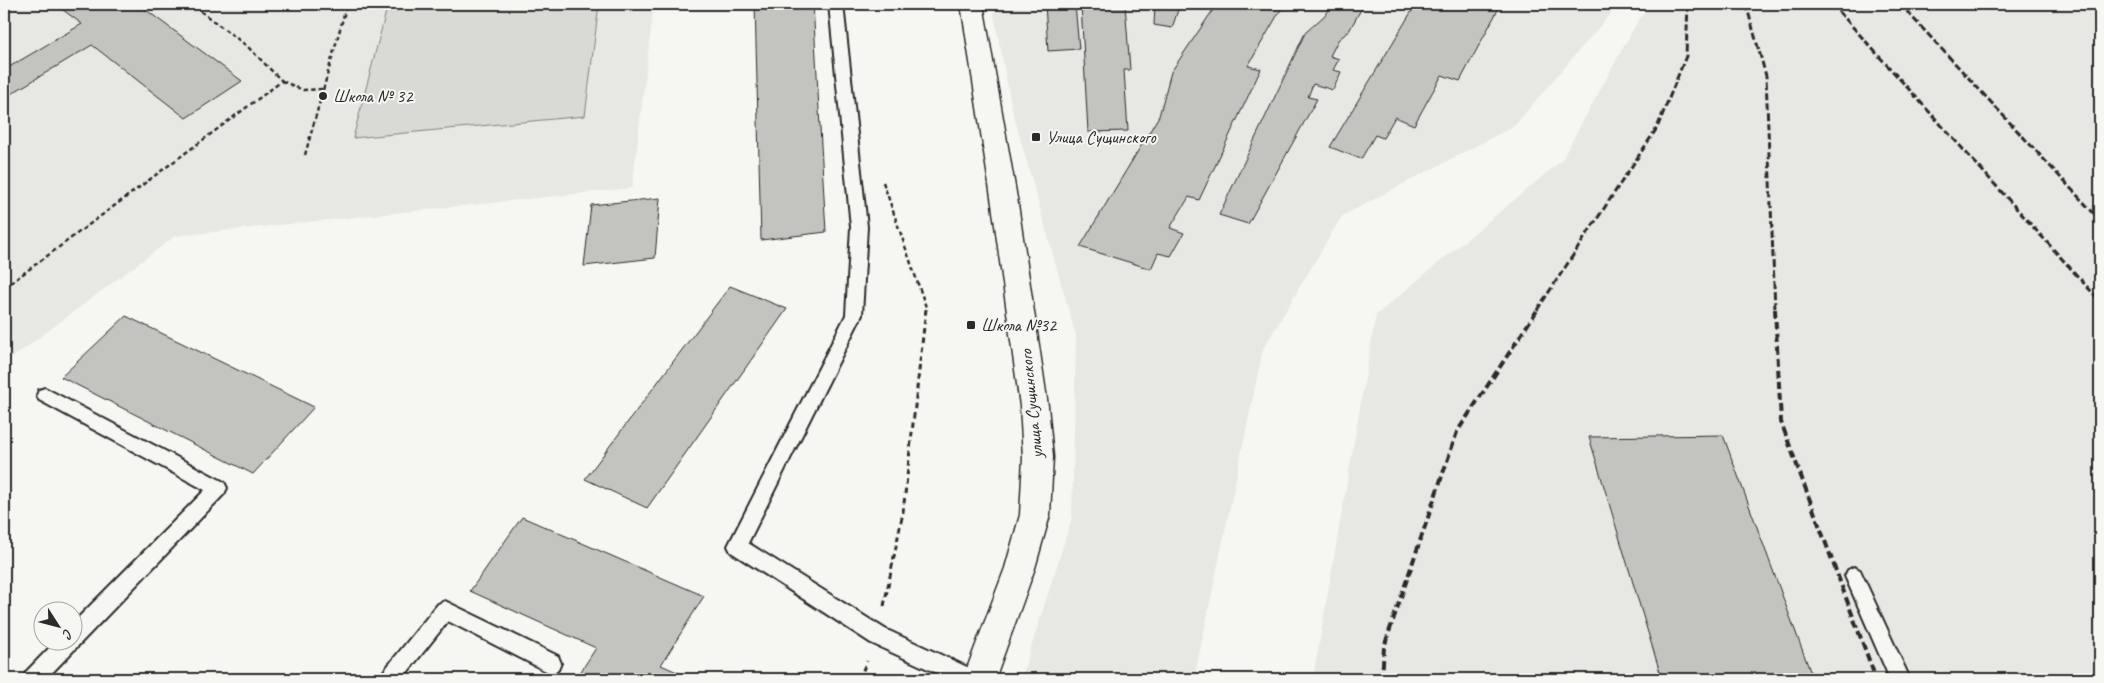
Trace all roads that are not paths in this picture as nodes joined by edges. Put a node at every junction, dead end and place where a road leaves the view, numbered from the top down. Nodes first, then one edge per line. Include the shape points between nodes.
1 (836, 4) edge
2 (972, 4) edge
3 (44, 395) dead end
4 (1854, 576) dead end
5 (82, 629) edge
6 (61, 650) edge
7 (551, 663) dead end
8 (33, 679) edge
9 (390, 679) edge
10 (971, 679) edge
11 (979, 679) edge
12 (1900, 679) edge

1 - 10 lane via 859,227 854,315 737,546 878,636
2 - 11 street, улица Сущинского via 1005,204 1034,406 1038,458 1035,515 1020,568
3 - 5 lane via 218,488
4 - 12 lane
6 - 8 lane
7 - 9 lane via 445,610

